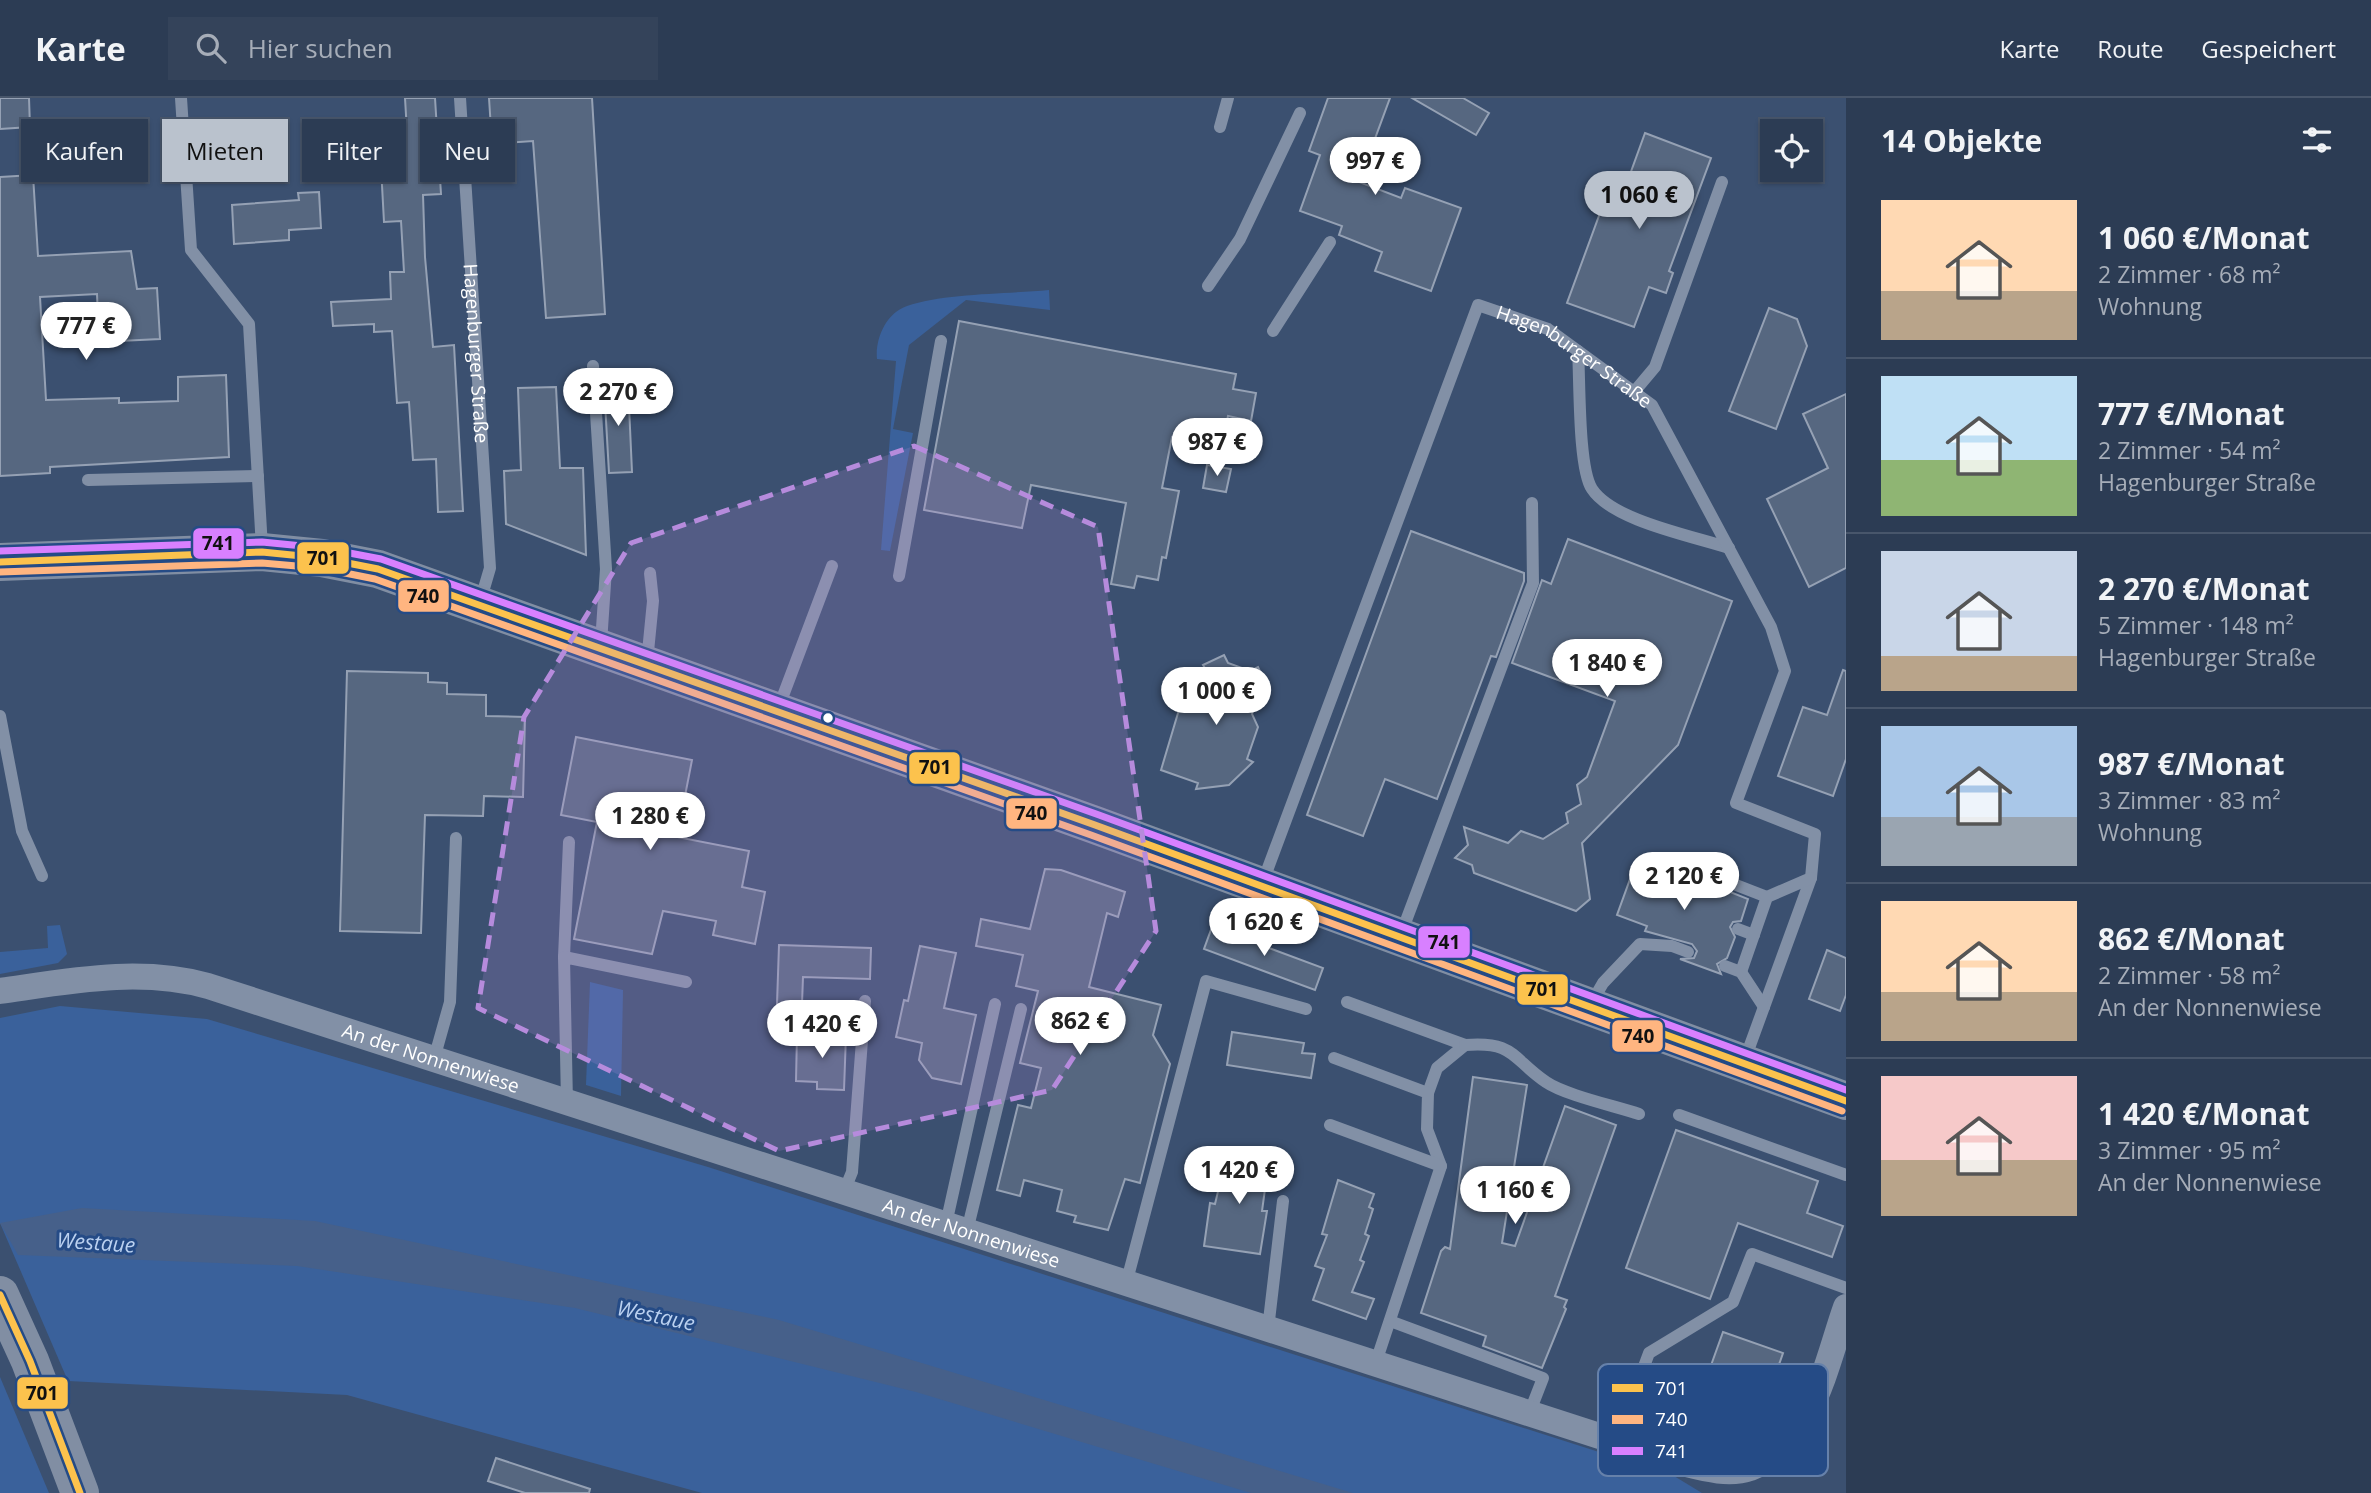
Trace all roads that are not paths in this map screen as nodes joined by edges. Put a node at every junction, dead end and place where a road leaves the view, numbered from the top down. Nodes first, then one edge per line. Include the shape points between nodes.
1 (181, 98) edge
2 (460, 98) edge
3 (1228, 98) edge
4 (1300, 113) dead end
5 (1220, 127) dead end
6 (1722, 182) dead end
7 (1330, 242) dead end
8 (1208, 286) dead end
9 (1273, 331) dead end
10 (942, 341) dead end
11 (1578, 351) junction
12 (593, 366) dead end
13 (1634, 392) junction
14 (258, 476) junction
15 (89, 480) dead end
16 (1532, 503) dead end
17 (1729, 548) junction
18 (262, 552) junction
19 (0, 562) edge
20 (832, 566) dead end
21 (650, 573) dead end
22 (899, 576) dead end
23 (479, 605) junction
24 (600, 650) junction
25 (647, 666) junction
26 (776, 712) junction
27 (0, 716) edge
28 (456, 838) dead end
29 (569, 842) dead end
30 (42, 876) dead end
31 (1811, 878) junction
32 (1261, 887) junction
33 (1694, 887) dead end
34 (1767, 897) junction
35 (1738, 929) dead end
36 (1754, 935) junction
37 (1399, 938) junction
38 (1688, 952) dead end
39 (564, 957) junction
40 (1725, 966) dead end
41 (1741, 972) junction
42 (686, 982) dead end
43 (0, 991) edge
44 (865, 1001) dead end
45 (1347, 1002) dead end
46 (995, 1004) dead end
47 (1590, 1007) junction
48 (1764, 1007) junction
49 (1021, 1009) dead end
50 (1306, 1009) dead end
51 (1465, 1045) junction
52 (1334, 1058) dead end
53 (434, 1059) junction
54 (1743, 1064) junction
55 (1428, 1093) junction
56 (1846, 1101) edge
57 (567, 1102) junction
58 (1639, 1114) dead end
59 (1679, 1115) dead end
60 (1330, 1125) dead end
61 (1441, 1166) junction
62 (1846, 1175) edge
63 (843, 1194) junction
64 (1283, 1201) dead end
65 (956, 1228) junction
66 (1126, 1284) junction
67 (1846, 1288) edge
68 (0, 1295) edge
69 (1846, 1307) edge
70 (1390, 1321) junction
71 (1268, 1330) junction
72 (1645, 1364) edge
73 (1826, 1364) edge
74 (1375, 1365) junction
75 (1529, 1414) junction
76 (1598, 1436) edge
77 (80, 1493) edge

1 - 14 lane via 191,250 249,324
2 - 23 lane, Hagenburger Straße via 490,568
3 - 5 lane
4 - 8 lane via 1240,239
6 - 13 lane via 1655,367
7 - 9 lane
10 - 22 lane
11 - 13 lane, Hagenburger Straße
11 - 17 lane via 1585,464 1592,489 1631,516
11 - 32 lane, Hagenburger Straße via 1548,329 1478,305
12 - 24 lane via 606,569
13 - 17 lane, Hagenburger Straße via 1652,405
14 - 15 lane
14 - 18 lane
16 - 37 lane via 1533,583
17 - 31 lane, Hagenburger Straße via 1771,627 1785,671 1736,803 1815,834
18 - 19 main road
18 - 23 main road via 378,569
20 - 26 lane
21 - 25 lane via 653,601
23 - 24 main road
24 - 25 main road
25 - 26 main road
26 - 32 main road
27 - 30 lane via 22,831
28 - 53 lane via 450,1003
29 - 39 lane
31 - 34 lane
31 - 48 lane, Hagenburger Straße
32 - 37 main road
33 - 34 lane via 1700,871
34 - 36 lane
35 - 36 lane
36 - 41 lane
37 - 47 main road
38 - 47 lane via 1673,943 1640,944 1602,984
39 - 42 lane
39 - 57 lane
40 - 41 lane
41 - 48 lane
43 - 53 street, An der Nonnenwiese via 82,979 177,977
44 - 63 lane via 852,1172
45 - 51 lane
46 - 65 lane
47 - 54 main road
48 - 54 lane, Hagenburger Straße
49 - 65 lane
50 - 66 lane via 1206,981
51 - 55 lane via 1437,1068
51 - 58 lane via 1489,1043 1515,1053 1547,1083
52 - 55 lane
53 - 57 street, An der Nonnenwiese
54 - 56 main road
55 - 61 lane via 1427,1129
57 - 63 street, An der Nonnenwiese
59 - 62 lane
60 - 61 lane
61 - 70 lane
63 - 65 street, An der Nonnenwiese
64 - 71 lane
65 - 66 street, An der Nonnenwiese
66 - 71 street, An der Nonnenwiese
67 - 72 lane via 1752,1254 1733,1302 1649,1353
68 - 77 main road
69 - 73 street, An der Nonnenwiese
70 - 74 lane
70 - 75 lane via 1543,1378
71 - 74 street, An der Nonnenwiese
74 - 75 street, An der Nonnenwiese
75 - 76 street, An der Nonnenwiese

